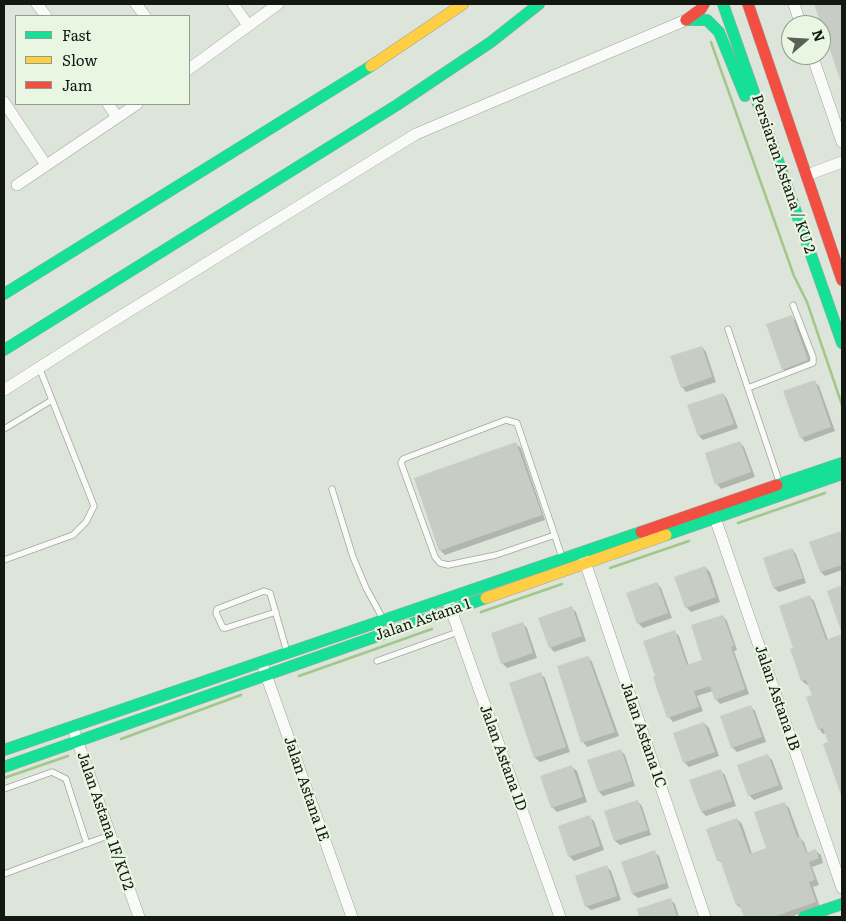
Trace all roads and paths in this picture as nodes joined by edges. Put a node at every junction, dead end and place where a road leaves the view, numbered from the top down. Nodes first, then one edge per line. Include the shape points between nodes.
1 (37, 4) edge
2 (136, 4) edge
3 (233, 4) edge
4 (278, 4) edge
5 (463, 4) edge
6 (539, 4) edge
7 (704, 4) edge
8 (723, 4) edge
9 (744, 4) edge
10 (748, 4) edge
11 (45, 15) edge
12 (144, 15) edge
13 (686, 20) junction
14 (248, 25) junction
15 (738, 46) junction
16 (815, 65) edge
17 (190, 68) edge
18 (4, 102) edge
19 (109, 105) edge
20 (135, 105) edge
21 (117, 117) junction
22 (769, 135) junction
23 (842, 142) edge
24 (842, 162) edge
25 (46, 165) junction
26 (807, 175) junction
27 (17, 185) dead end
28 (842, 280) edge
29 (4, 294) edge
30 (793, 305) dead end
31 (728, 330) dead end
32 (842, 344) edge
33 (4, 350) edge
34 (40, 367) junction
35 (748, 388) junction
36 (4, 390) edge
37 (52, 400) junction
38 (4, 429) edge
39 (842, 463) edge
40 (842, 474) edge
41 (332, 489) dead end
42 (782, 489) junction
43 (714, 513) junction
44 (555, 535) junction
45 (581, 552) junction
46 (563, 558) junction
47 (4, 560) edge
48 (585, 564) junction
49 (447, 598) junction
50 (451, 610) junction
51 (276, 612) junction
52 (383, 619) junction
53 (458, 632) junction
54 (287, 652) junction
55 (261, 661) junction
56 (377, 661) dead end
57 (266, 675) junction
58 (72, 725) junction
59 (77, 741) junction
60 (4, 750) edge
61 (4, 767) edge
62 (4, 789) edge
63 (110, 835) junction
64 (87, 844) junction
65 (4, 874) edge
66 (841, 880) edge
67 (842, 904) edge
68 (139, 917) edge
69 (352, 917) edge
70 (560, 917) edge
71 (705, 917) edge
72 (804, 917) edge

1 - 11 street
2 - 12 street
3 - 14 street
4 - 14 street
5 - 29 main road via 387,56
6 - 33 main road via 460,64 397,105
7 - 13 main road
8 - 15 main road, Persiaran Astana / KU 2
9 - 15 main road via 736,20
10 - 26 main road, Persiaran Astana / KU 2
13 - 22 main road via 707,20 719,32 751,112
13 - 34 street via 416,134
14 - 17 street
15 - 22 main road, Persiaran Astana / KU 2
16 - 23 street
18 - 25 street
19 - 21 street
20 - 21 street
21 - 25 street
22 - 32 main road, Persiaran Astana / KU 2
24 - 26 street
25 - 27 street
26 - 28 main road, Persiaran Astana / KU 2
30 - 35 lane via 813,363
31 - 35 lane
34 - 36 street
34 - 37 lane
35 - 42 lane
37 - 38 lane
37 - 47 lane via 94,506 86,522 73,536
39 - 42 main road, Jalan Astana 1
40 - 42 main road, Jalan Astana 1
41 - 52 lane via 353,557
42 - 43 main road, Jalan Astana 1
43 - 45 main road, Jalan Astana 1
43 - 48 main road, Jalan Astana 1
43 - 66 street, Jalan Astana 1B
44 - 44 lane via 496,556 448,565 440,563 401,463 403,459 506,420 517,423
44 - 46 lane
45 - 46 main road, Jalan Astana 1
45 - 48 street, Jalan Astana 1C
46 - 49 main road, Jalan Astana 1
48 - 50 main road, Jalan Astana 1
48 - 71 street, Jalan Astana 1C
49 - 50 street, Jalan Astana 1D
49 - 52 main road, Jalan Astana 1
50 - 53 street, Jalan Astana 1D
50 - 57 main road, Jalan Astana 1
51 - 51 lane via 270,593 264,591 217,609 216,613 226,628
51 - 54 lane
52 - 54 main road, Jalan Astana 1
53 - 56 lane
53 - 70 street, Jalan Astana 1D
54 - 55 main road, Jalan Astana 1
55 - 57 street, Jalan Astana 1E
55 - 58 main road, Jalan Astana 1
57 - 59 main road, Jalan Astana 1
57 - 69 street, Jalan Astana 1E
58 - 59 street, Jalan Astana 1F/KU2
58 - 60 main road, Jalan Astana 1
59 - 61 main road, Jalan Astana 1
59 - 63 street, Jalan Astana 1F/KU2
62 - 64 lane via 52,772 66,780
63 - 64 lane
63 - 68 street, Jalan Astana 1F/KU2
64 - 65 lane
67 - 72 main road

